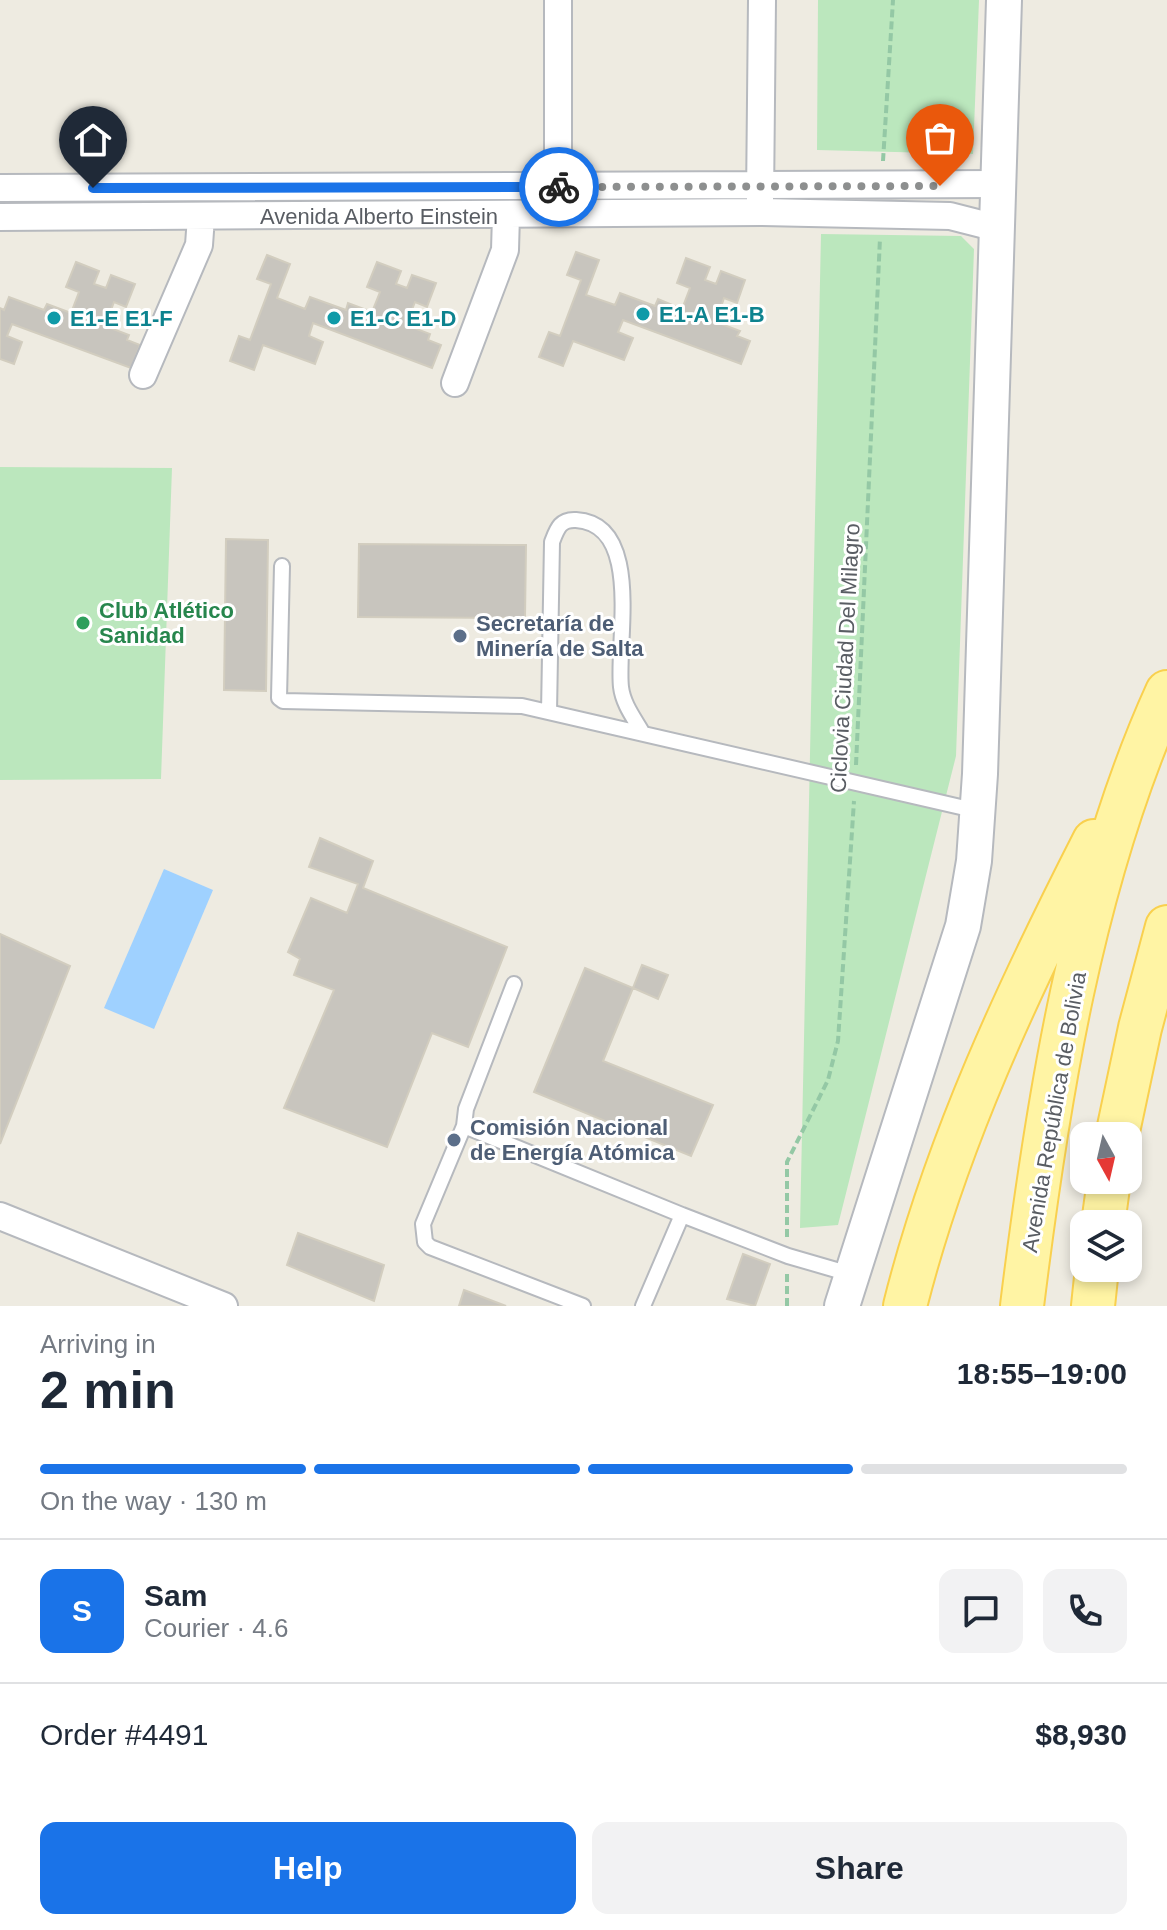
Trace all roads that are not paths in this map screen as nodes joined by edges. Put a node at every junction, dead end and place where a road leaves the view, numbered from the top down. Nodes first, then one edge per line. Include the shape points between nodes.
1 (558, 0) edge
2 (762, 0) edge
3 (1004, 0) edge
4 (998, 184) junction
5 (761, 186) junction
6 (559, 187) junction
7 (0, 188) edge
8 (760, 212) junction
9 (557, 214) junction
10 (506, 215) junction
11 (0, 217) edge
12 (201, 217) junction
13 (997, 228) junction
14 (143, 375) dead end
15 (455, 383) dead end
16 (282, 566) dead end
17 (1167, 692) edge
18 (549, 712) junction
19 (642, 732) junction
20 (1147, 736) junction
21 (978, 811) junction
22 (1167, 927) edge
23 (514, 984) dead end
24 (1120, 1122) edge
25 (464, 1126) junction
26 (682, 1215) junction
27 (0, 1216) edge
28 (1096, 1282) edge
29 (846, 1290) edge
30 (224, 1306) edge
31 (583, 1306) edge
32 (643, 1306) edge
33 (905, 1306) edge
34 (1022, 1306) edge
35 (1093, 1306) edge

1 - 6 street
2 - 5 street
3 - 4 street
4 - 5 street, Avenida Alberto Einstein
4 - 13 street
5 - 6 street, Avenida Alberto Einstein
5 - 8 street
6 - 7 street, Avenida Alberto Einstein
6 - 9 street
8 - 9 street, Avenida Alberto Einstein
8 - 13 street, Avenida Alberto Einstein via 950,216
9 - 10 street, Avenida Alberto Einstein
10 - 12 street, Avenida Alberto Einstein
10 - 15 street via 505,250
11 - 12 street, Avenida Alberto Einstein
12 - 14 street via 199,245
13 - 21 street
16 - 18 lane via 283,701 522,706
17 - 20 main road, Avenida República de Bolivia
18 - 19 lane
18 - 19 lane via 552,542 557,526 581,520 607,535 621,563 621,689
19 - 21 lane
20 - 33 main road via 1028,971 965,1120
20 - 34 main road, Avenida República de Bolivia via 1101,882 1066,1026
21 - 29 street via 963,926
22 - 24 main road
23 - 25 lane
25 - 26 lane
25 - 31 lane via 423,1224 425,1242
26 - 29 lane via 788,1256
26 - 32 lane
27 - 30 street
28 - 35 main road

